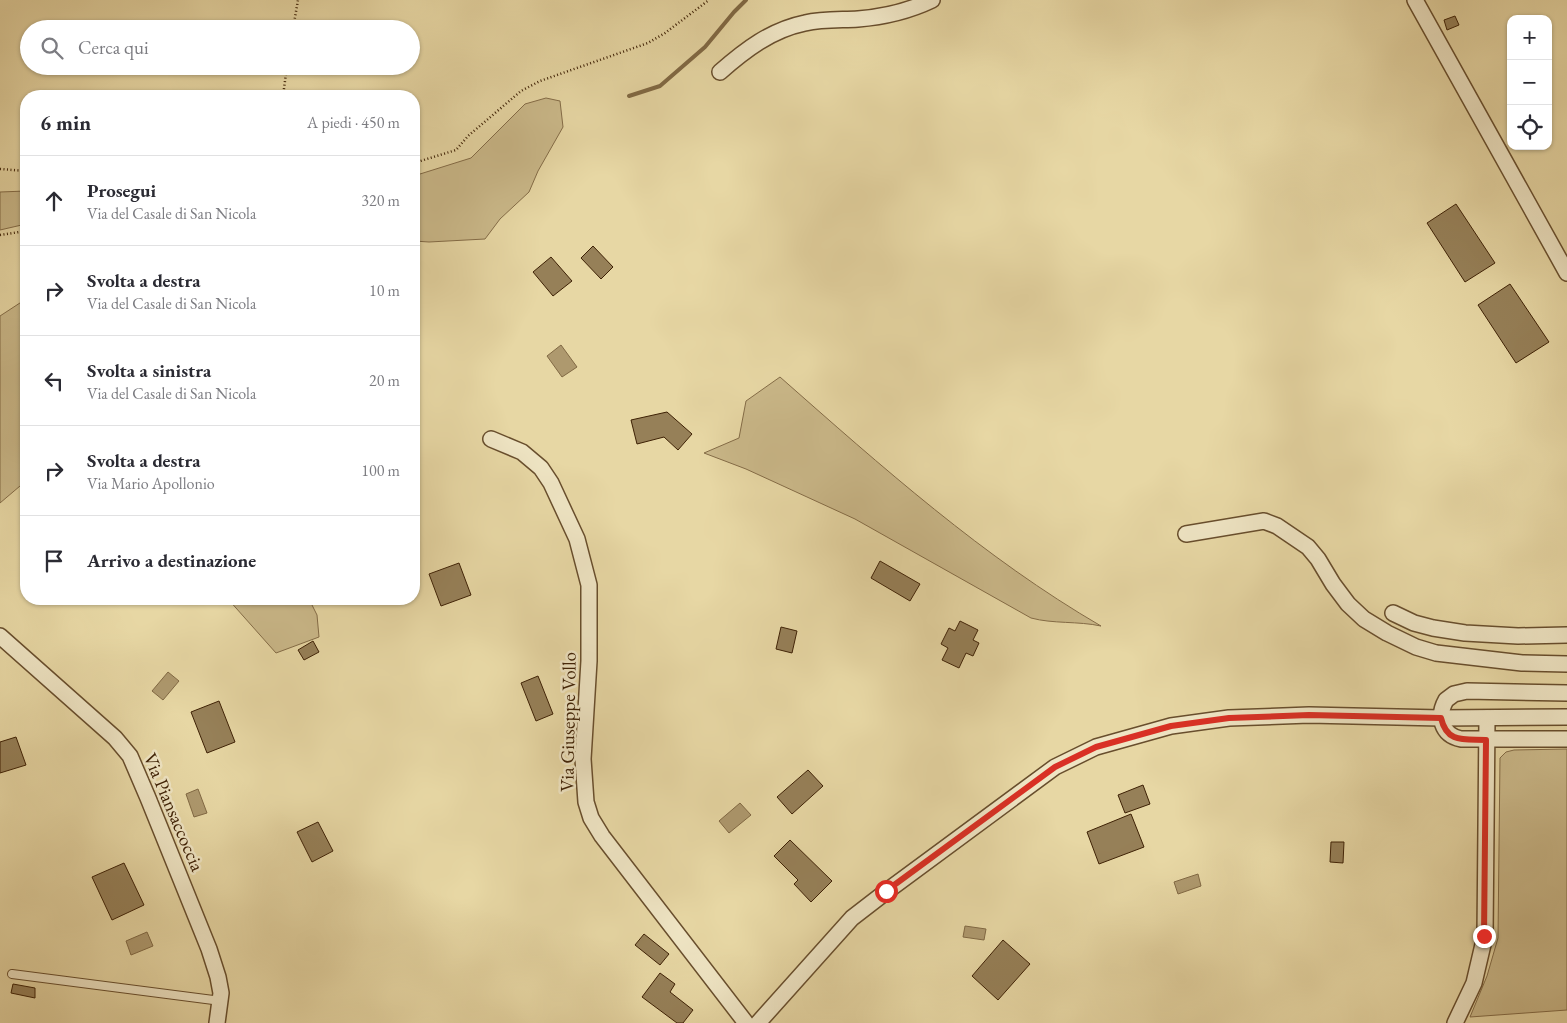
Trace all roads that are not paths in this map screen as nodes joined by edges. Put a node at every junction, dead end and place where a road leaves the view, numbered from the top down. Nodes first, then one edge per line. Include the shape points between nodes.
1 (932, 0) edge
2 (1415, 0) edge
3 (720, 72) dead end
4 (1567, 273) edge
5 (491, 440) dead end
6 (1186, 534) dead end
7 (1393, 613) dead end
8 (1567, 635) edge
9 (0, 636) edge
10 (1567, 664) edge
11 (1567, 693) edge
12 (1567, 717) edge
13 (1441, 718) junction
14 (1487, 718) junction
15 (1567, 739) edge
16 (1486, 740) junction
17 (12, 974) dead end
18 (221, 1001) junction
19 (217, 1023) edge
20 (746, 1023) edge
21 (758, 1023) edge
22 (1454, 1023) edge

1 - 3 street via 891,14 793,26 762,39
2 - 4 street
5 - 20 street, Via Giuseppe Vollo via 522,452 537,463 577,539 589,585 589,661 583,759 586,802 591,818
6 - 10 street via 1264,521 1291,534 1308,547 1348,604 1364,619 1416,647 1436,654
7 - 8 street via 1414,623 1465,634
9 - 18 street, Via Piansaccoccia via 115,738 130,756 209,949
11 - 13 street via 1467,691 1446,700
12 - 14 street
13 - 14 street
13 - 16 street via 1446,732 1455,738
13 - 21 street via 1309,715 1229,718 1171,726 1096,747 1055,767 852,918
14 - 16 street
15 - 16 street
16 - 22 street via 1484,936 1474,983
17 - 18 lane
18 - 19 street, Via Piansaccoccia

